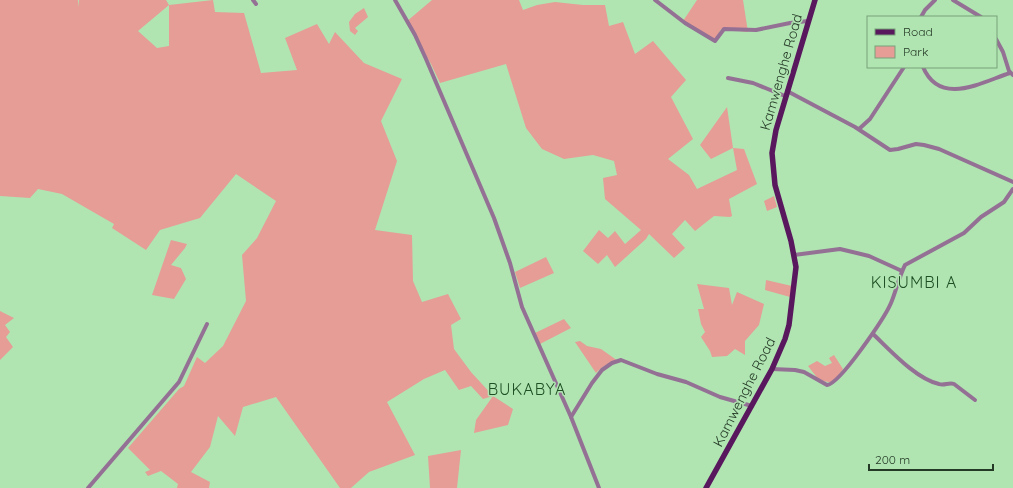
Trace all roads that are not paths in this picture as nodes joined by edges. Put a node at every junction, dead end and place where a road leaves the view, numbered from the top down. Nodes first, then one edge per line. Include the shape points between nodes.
1 (253, 0) edge
2 (395, 0) edge
3 (655, 0) edge
4 (815, 0) edge
5 (936, 0) edge
6 (953, 0) edge
7 (256, 4) dead end
8 (922, 16) edge
9 (979, 16) edge
10 (808, 21) junction
11 (997, 41) edge
12 (903, 68) edge
13 (923, 68) edge
14 (1012, 74) edge
15 (728, 78) dead end
16 (786, 93) junction
17 (858, 129) junction
18 (1013, 182) edge
19 (1013, 189) edge
20 (794, 255) junction
21 (902, 271) junction
22 (207, 324) dead end
23 (873, 334) junction
24 (772, 369) junction
25 (975, 400) dead end
26 (752, 406) junction
27 (571, 416) junction
28 (88, 488) edge
29 (599, 488) edge
30 (706, 488) edge

1 - 7 street
2 - 27 street via 418,41 450,113 494,218 522,307
3 - 10 street via 685,23 715,41 724,30 756,30
4 - 10 main road, Kamwenghe Road
5 - 8 street
6 - 9 street
10 - 16 main road, Kamwenghe Road
11 - 14 street
12 - 17 street via 870,119
13 - 14 street via 932,81 949,90 960,90
15 - 16 street
16 - 17 street
16 - 20 main road, Kamwenghe Road via 772,153 775,186
17 - 18 street via 890,150 916,144 924,145 939,149
19 - 21 street via 1004,202 981,217 964,233 905,265
20 - 21 street via 840,249 869,256
20 - 24 main road, Kamwenghe Road via 796,278 789,325
21 - 23 street via 891,303
22 - 28 street via 180,382
23 - 24 street via 830,384 804,372
23 - 25 street via 921,376 943,385 954,384
24 - 26 main road, Kamwenghe Road
26 - 27 street via 720,397 686,382 621,360 602,370
26 - 30 main road, Kamwenghe Road
27 - 29 street

